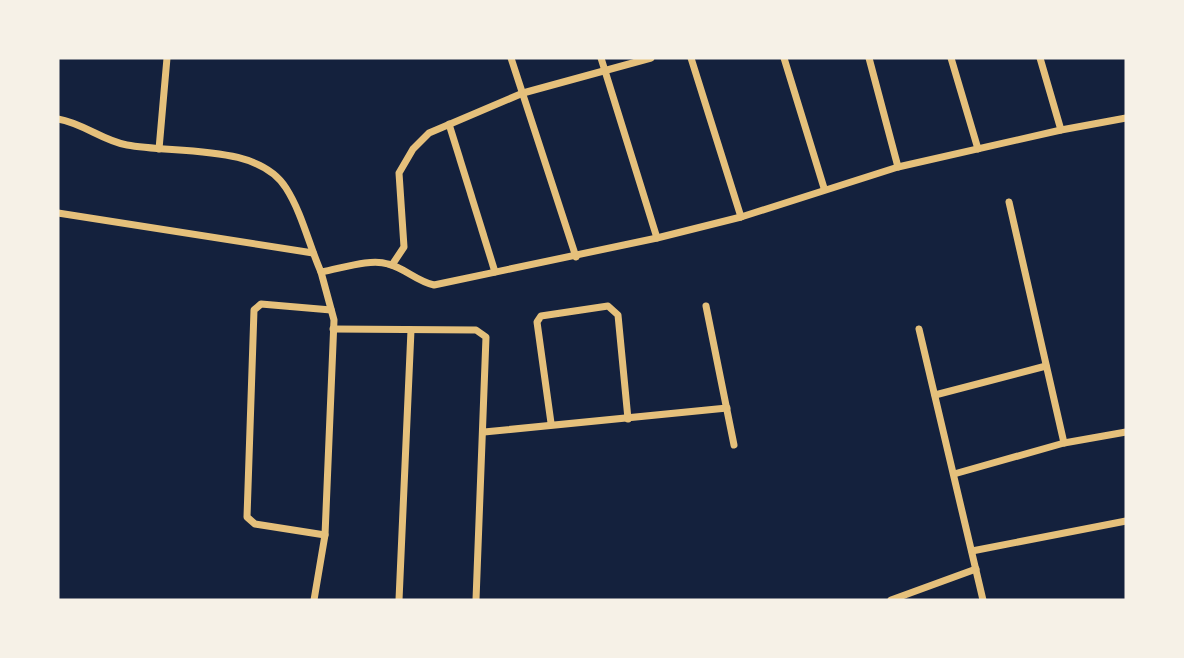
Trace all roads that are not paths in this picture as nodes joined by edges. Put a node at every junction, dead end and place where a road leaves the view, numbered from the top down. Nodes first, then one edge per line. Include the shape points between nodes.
1 (167, 58) edge
2 (511, 58) edge
3 (601, 58) edge
4 (651, 58) edge
5 (691, 58) edge
6 (784, 58) edge
7 (869, 58) edge
8 (951, 58) edge
9 (1040, 58) edge
10 (604, 68) junction
11 (523, 93) junction
12 (1126, 118) edge
13 (58, 120) edge
14 (449, 124) junction
15 (1061, 130) junction
16 (159, 149) junction
17 (978, 149) junction
18 (898, 167) junction
19 (824, 188) junction
20 (1009, 202) dead end
21 (58, 213) edge
22 (741, 216) junction
23 (657, 238) junction
24 (313, 253) junction
25 (576, 257) junction
26 (392, 264) junction
27 (324, 272) junction
28 (495, 272) junction
29 (706, 306) dead end
30 (331, 310) junction
31 (333, 329) junction
32 (919, 329) dead end
33 (411, 330) junction
34 (1046, 366) junction
35 (935, 395) junction
36 (727, 408) junction
37 (628, 419) junction
38 (551, 423) junction
39 (484, 432) junction
40 (1126, 432) edge
41 (1064, 443) junction
42 (734, 445) dead end
43 (954, 474) junction
44 (1126, 521) edge
45 (325, 535) junction
46 (972, 551) junction
47 (976, 569) junction
48 (314, 600) edge
49 (399, 600) edge
50 (476, 600) edge
51 (891, 600) edge
52 (983, 600) edge

1 - 16 street
2 - 11 street
3 - 10 street
4 - 10 street
5 - 22 street
6 - 19 street
7 - 18 street
8 - 17 street
9 - 15 street
10 - 11 street
10 - 23 street
11 - 14 street
11 - 25 street
12 - 15 street
13 - 16 street via 73,121 125,145
14 - 26 street via 429,132 399,173 404,247
14 - 28 street
15 - 17 street
16 - 24 street via 234,157 267,168 286,189
17 - 18 street
18 - 19 street
19 - 22 street
20 - 34 street
21 - 24 street
22 - 23 street
23 - 25 street
24 - 27 street
25 - 28 street
26 - 27 street
26 - 28 street via 419,282 434,285
27 - 30 street
29 - 36 street
30 - 31 street
30 - 45 street via 261,304 254,310 247,517 255,524
31 - 33 street
31 - 45 street
32 - 35 street
33 - 39 street via 476,330 486,337
33 - 49 street
34 - 35 street
34 - 41 street
35 - 43 street
36 - 37 street
36 - 42 street
37 - 38 street
37 - 38 street via 618,315 608,306 548,312 537,322
38 - 39 street
39 - 50 street
40 - 41 street
41 - 43 street
43 - 46 street
44 - 46 street
45 - 48 street
46 - 47 street
47 - 51 street
47 - 52 street

